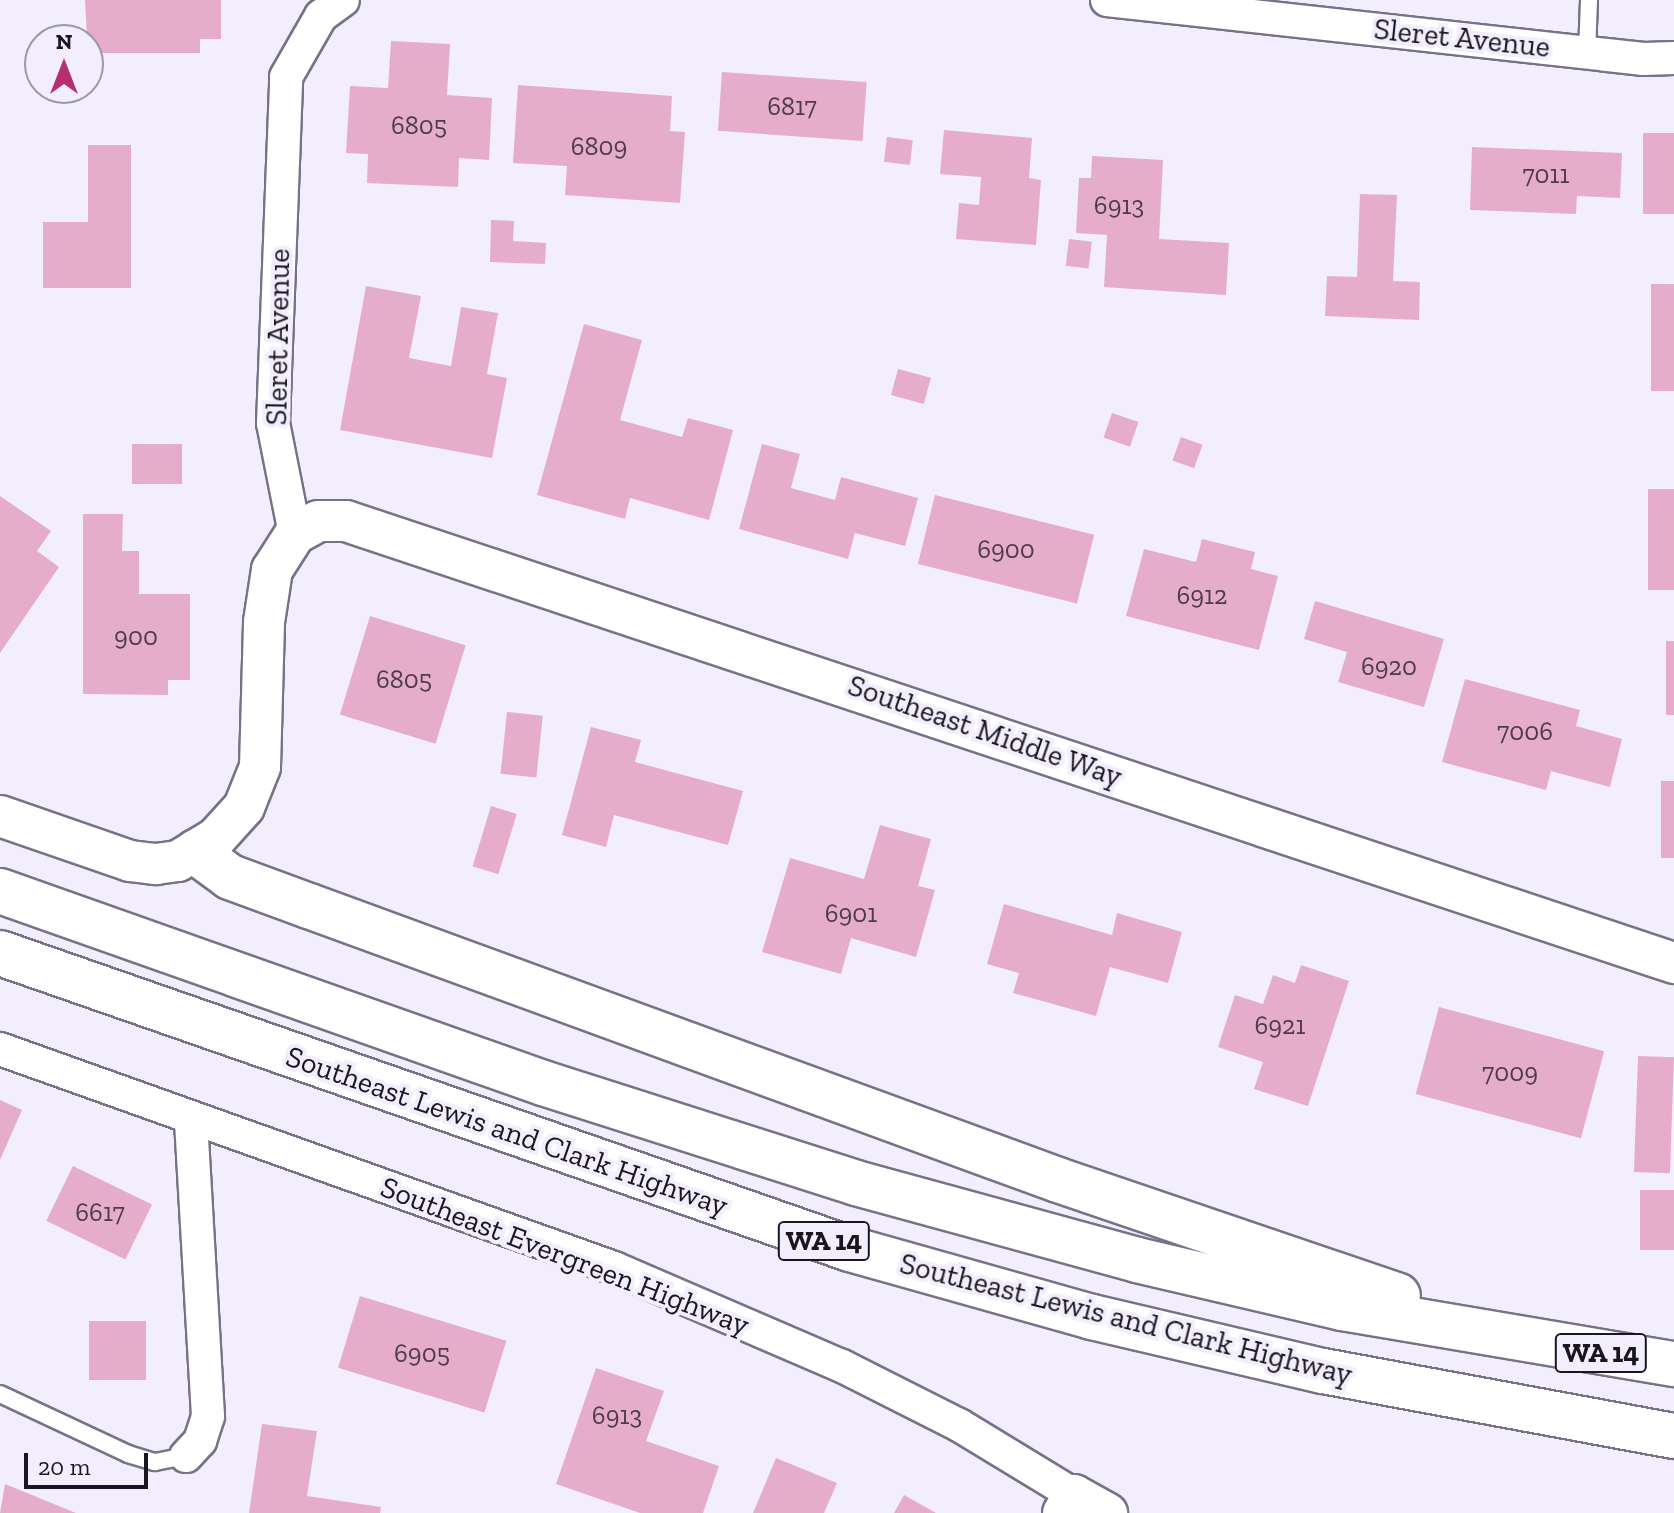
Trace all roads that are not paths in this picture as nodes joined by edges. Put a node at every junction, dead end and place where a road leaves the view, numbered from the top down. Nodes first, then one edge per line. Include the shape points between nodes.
1 (343, 0) edge
2 (1107, 0) edge
3 (1589, 0) edge
4 (1587, 53) junction
5 (1674, 58) edge
6 (295, 534) junction
7 (0, 816) edge
8 (196, 852) junction
9 (0, 891) edge
10 (0, 953) edge
11 (1674, 963) edge
12 (0, 1049) edge
13 (191, 1117) junction
14 (1528, 1342) junction
15 (1674, 1364) edge
16 (0, 1394) edge
17 (1674, 1436) edge
18 (186, 1456) joint
19 (1081, 1507) edge

1 - 6 street, Sleret Avenue via 321,16 286,77 273,423
2 - 4 street, Sleret Avenue
3 - 4 lane
4 - 5 street, Sleret Avenue
6 - 8 street via 272,570 267,592 263,746 254,789 233,823
6 - 11 street, Southeast Middle Way via 331,520 377,530
7 - 8 street via 130,861 156,864
8 - 14 highway via 230,877 470,966 1058,1180
9 - 14 highway, Southeast Lewis and Clark Highway / WA 14 via 543,1083 856,1183 1137,1260 1342,1308
10 - 17 highway, Southeast Lewis and Clark Highway / WA 14 via 850,1249 1092,1317 1323,1371
12 - 13 street, Southeast Evergreen Highway
13 - 18 street via 208,1416 200,1441
13 - 19 street, Southeast Evergreen Highway via 614,1268 842,1366 959,1425
14 - 15 highway, Southeast Lewis and Clark Highway / WA 14
16 - 18 lane via 128,1454 155,1462

